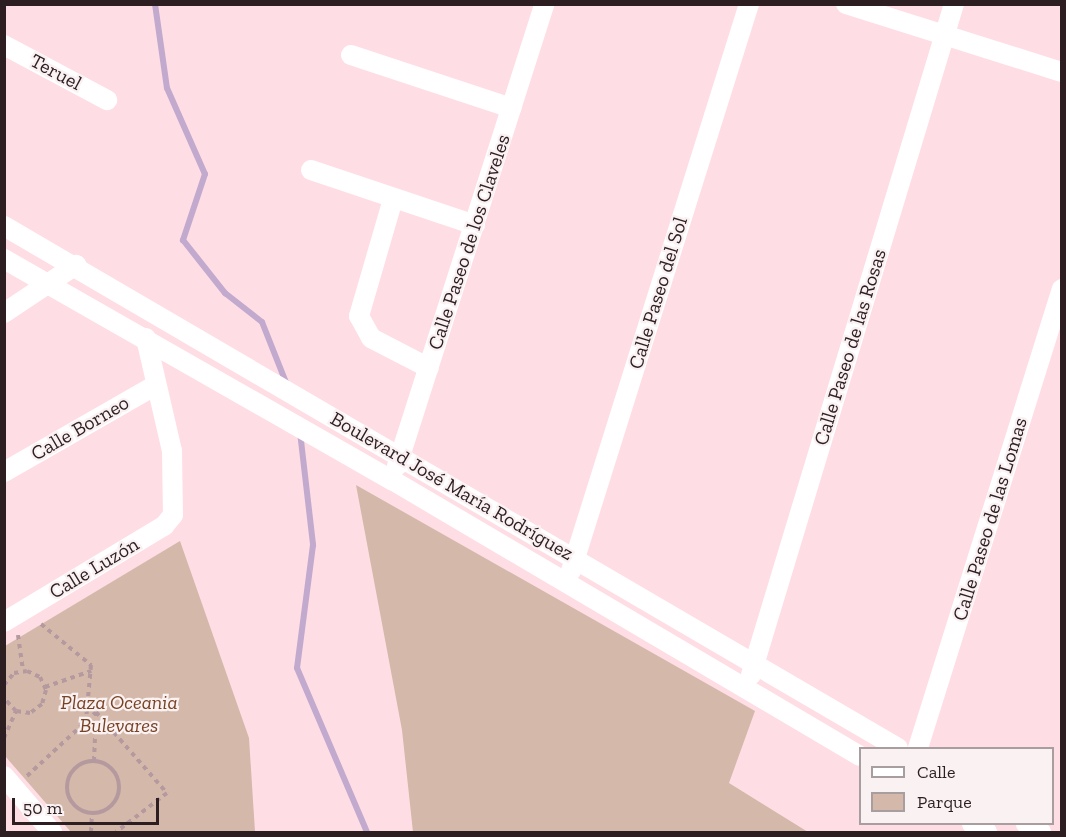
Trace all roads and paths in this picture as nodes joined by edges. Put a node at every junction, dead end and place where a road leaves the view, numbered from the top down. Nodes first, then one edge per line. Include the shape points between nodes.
1 (749, 4) edge
2 (846, 4) edge
3 (954, 4) edge
4 (542, 5) edge
5 (944, 35) junction
6 (4, 45) edge
7 (351, 55) dead end
8 (1062, 72) edge
9 (107, 99) dead end
10 (511, 108) junction
11 (311, 170) dead end
12 (393, 199) junction
13 (475, 225) junction
14 (4, 226) edge
15 (4, 259) edge
16 (76, 265) junction
17 (50, 285) junction
18 (1062, 289) edge
19 (4, 313) edge
20 (146, 338) junction
21 (429, 368) junction
22 (156, 385) junction
23 (401, 455) junction
24 (4, 472) edge
25 (392, 480) junction
26 (575, 558) junction
27 (567, 582) junction
28 (7, 620) edge
29 (41, 624) dead end
30 (755, 663) junction
31 (23, 671) junction
32 (91, 671) junction
33 (4, 685) edge
34 (45, 687) junction
35 (746, 689) junction
36 (4, 698) edge
37 (16, 711) junction
38 (96, 712) junction
39 (86, 721) junction
40 (4, 738) edge
41 (896, 747) edge
42 (918, 747) edge
43 (859, 755) edge
44 (94, 761) junction
45 (4, 776) edge
46 (32, 786) dead end
47 (92, 814) junction
48 (52, 832) edge
49 (91, 832) edge
50 (116, 832) edge

1 - 26 street, Calle Paseo del Sol
2 - 5 street
3 - 5 street, Calle Paseo de las Rosas
4 - 10 street, Calle Paseo de los Claveles
5 - 8 street
5 - 30 street, Calle Paseo de las Rosas
6 - 9 street, Teruel
7 - 10 street
10 - 13 street, Calle Paseo de los Claveles
11 - 12 street
12 - 13 street
12 - 21 street via 359,316 371,338
13 - 21 street, Calle Paseo de los Claveles
14 - 16 street, Boulevard José María Rodríguez
15 - 17 street, Boulevard José María Rodríguez
16 - 17 street
16 - 23 street, Boulevard José María Rodríguez
17 - 19 street
17 - 20 street, Boulevard José María Rodríguez
18 - 42 street, Calle Paseo de las Lomas
20 - 22 street
20 - 25 street, Boulevard José María Rodríguez
21 - 23 street, Calle Paseo de los Claveles
22 - 24 street, Calle Borneo
22 - 28 street, Calle Luzón via 171,451 176,508 164,526
23 - 25 street, Calle Paseo de los Claveles
23 - 26 street, Boulevard José María Rodríguez
25 - 27 street, Boulevard José María Rodríguez
26 - 27 street, Calle Paseo del Sol
26 - 30 street, Boulevard José María Rodríguez
27 - 35 street, Boulevard José María Rodríguez
28 - 31 path via 19,637
29 - 32 path via 92,665
30 - 35 street, Calle Paseo de las Rosas
30 - 41 street, Boulevard José María Rodríguez
31 - 33 path via 14,673
31 - 34 path via 40,677
32 - 34 path
32 - 39 path
34 - 37 path via 45,698 37,710
35 - 43 street, Boulevard José María Rodríguez
36 - 37 path
37 - 40 path
38 - 39 path
38 - 44 path
38 - 50 path via 167,793
39 - 46 path via 25,778
44 - 47 path via 77,767 67,782 70,800
44 - 47 path via 115,773 119,788 114,804
45 - 48 street
47 - 49 path

